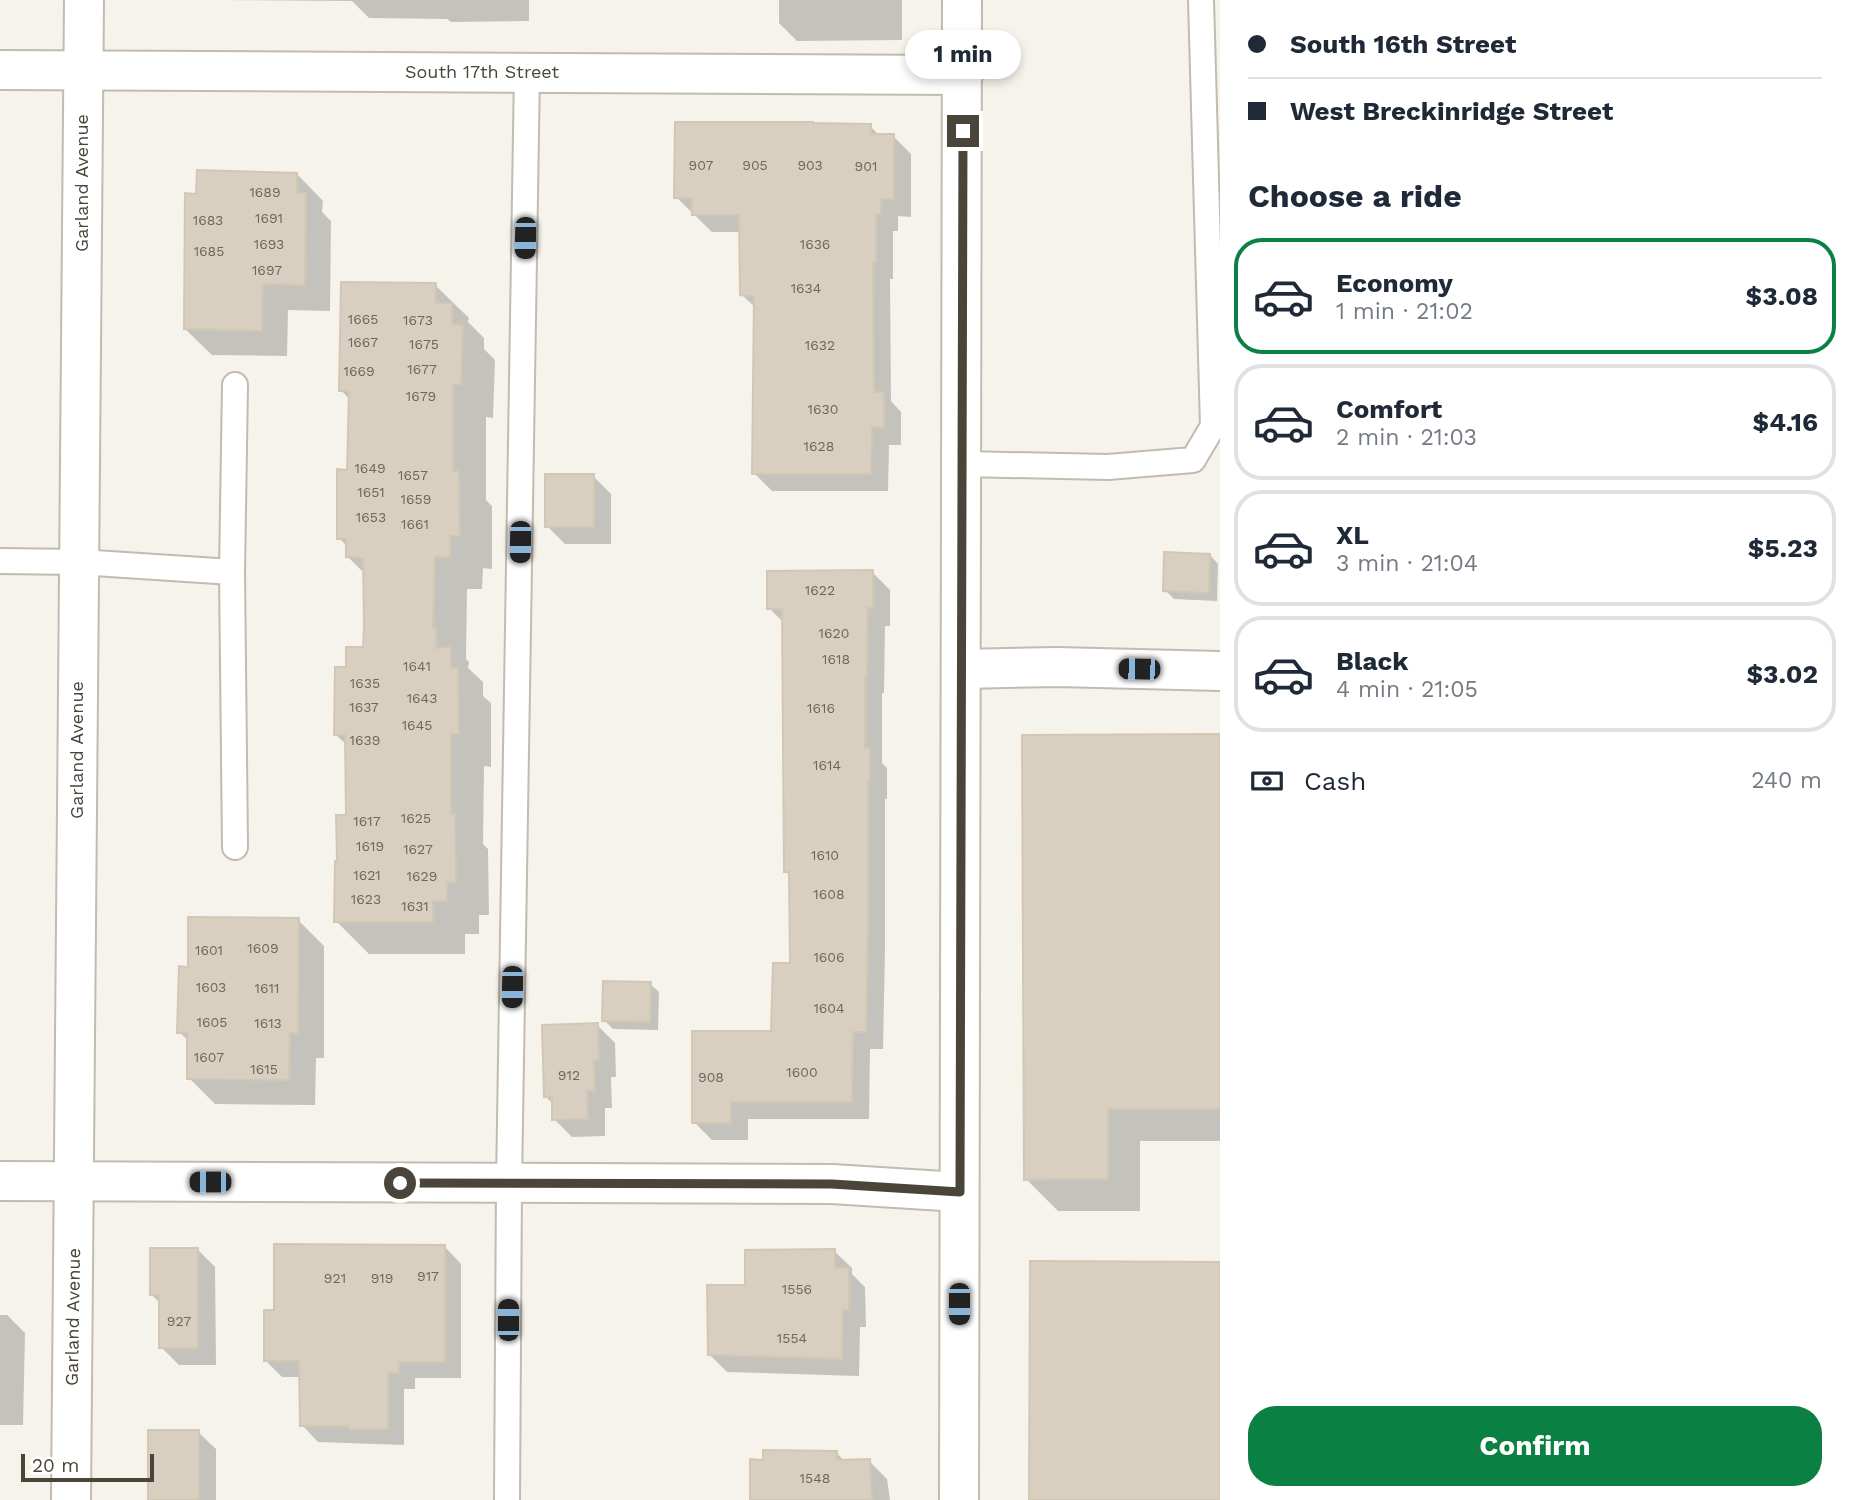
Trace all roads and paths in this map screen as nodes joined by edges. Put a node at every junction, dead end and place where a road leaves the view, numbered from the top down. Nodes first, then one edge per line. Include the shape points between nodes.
1 (84, 0) edge
2 (962, 0) edge
3 (1201, 0) edge
4 (0, 70) edge
5 (83, 70) junction
6 (527, 72) junction
7 (963, 75) junction
8 (235, 385) dead end
9 (962, 464) junction
10 (0, 561) edge
11 (79, 562) junction
12 (232, 572) junction
13 (962, 669) junction
14 (1220, 671) edge
15 (235, 847) dead end
16 (0, 1181) edge
17 (74, 1181) junction
18 (509, 1183) junction
19 (960, 1192) junction
20 (71, 1500) edge
21 (508, 1500) edge
22 (959, 1500) edge

1 - 5 street, Garland Avenue
2 - 7 street
3 - 9 lane via 1213,426 1193,460 1108,467
4 - 5 street, South 17th Street
5 - 6 street, South 17th Street
5 - 11 street, Garland Avenue
6 - 7 street, South 17th Street
6 - 18 lane
7 - 9 street
8 - 12 lane
9 - 13 street
10 - 11 lane
11 - 12 lane
11 - 17 street, Garland Avenue
12 - 15 lane
13 - 14 street
13 - 19 street
16 - 17 street
17 - 18 street
17 - 20 street, Garland Avenue
18 - 19 street via 832,1184
18 - 21 lane
19 - 22 street

